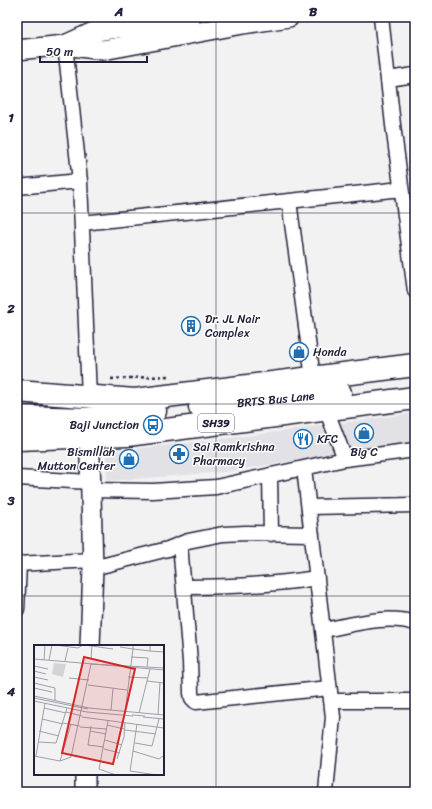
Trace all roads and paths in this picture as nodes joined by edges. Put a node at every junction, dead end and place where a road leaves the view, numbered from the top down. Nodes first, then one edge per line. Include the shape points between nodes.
1 (191, 17) edge
2 (289, 17) edge
3 (381, 17) edge
4 (65, 45) junction
5 (17, 50) edge
6 (415, 75) edge
7 (388, 79) junction
8 (80, 181) junction
9 (17, 187) edge
10 (401, 189) junction
11 (290, 201) junction
12 (82, 223) junction
13 (415, 291) edge
14 (415, 365) edge
15 (173, 376) dead end
16 (313, 378) junction
17 (415, 385) edge
18 (88, 388) junction
19 (17, 391) edge
20 (415, 398) edge
21 (326, 409) junction
22 (17, 417) edge
23 (90, 427) junction
24 (17, 439) edge
25 (415, 450) edge
26 (345, 459) junction
27 (304, 468) junction
28 (270, 475) junction
29 (17, 478) edge
30 (91, 486) junction
31 (415, 505) edge
32 (309, 507) junction
33 (271, 534) junction
34 (312, 534) junction
35 (180, 544) junction
36 (18, 564) edge
37 (93, 564) junction
38 (317, 578) junction
39 (184, 587) junction
40 (17, 609) edge
41 (415, 623) edge
42 (323, 630) junction
43 (90, 645) edge
44 (330, 694) junction
45 (415, 701) edge
46 (85, 775) edge
47 (85, 792) edge
48 (326, 792) edge

1 - 4 street via 96,31
2 - 4 street via 103,50
3 - 7 street
4 - 5 street
4 - 8 street
6 - 7 street
7 - 10 street
8 - 9 street
8 - 12 street
10 - 11 street
10 - 13 street
11 - 12 street
11 - 16 street
12 - 18 street
14 - 16 main road
15 - 18 path
16 - 18 main road via 135,400
17 - 23 main road, BRTS Bus Lane
18 - 19 main road
18 - 23 street
20 - 21 main road, SH39
21 - 23 main road, SH39 via 127,435
21 - 26 street
22 - 23 main road, BRTS Bus Lane
23 - 24 main road, SH39
23 - 30 street
25 - 26 street
26 - 27 street
27 - 28 street
27 - 32 street
28 - 30 street via 216,487 153,491
28 - 33 street
29 - 30 street
30 - 37 street
31 - 32 street
32 - 34 street
33 - 34 street
33 - 35 street via 223,534
34 - 38 street
35 - 37 street via 168,549
35 - 39 street
36 - 37 street
36 - 40 street
37 - 43 street
38 - 39 street via 261,586
38 - 42 street
39 - 44 street via 191,694 196,702
41 - 42 street via 381,620
42 - 44 street
44 - 45 street via 363,700
44 - 48 street via 333,717
46 - 47 street

